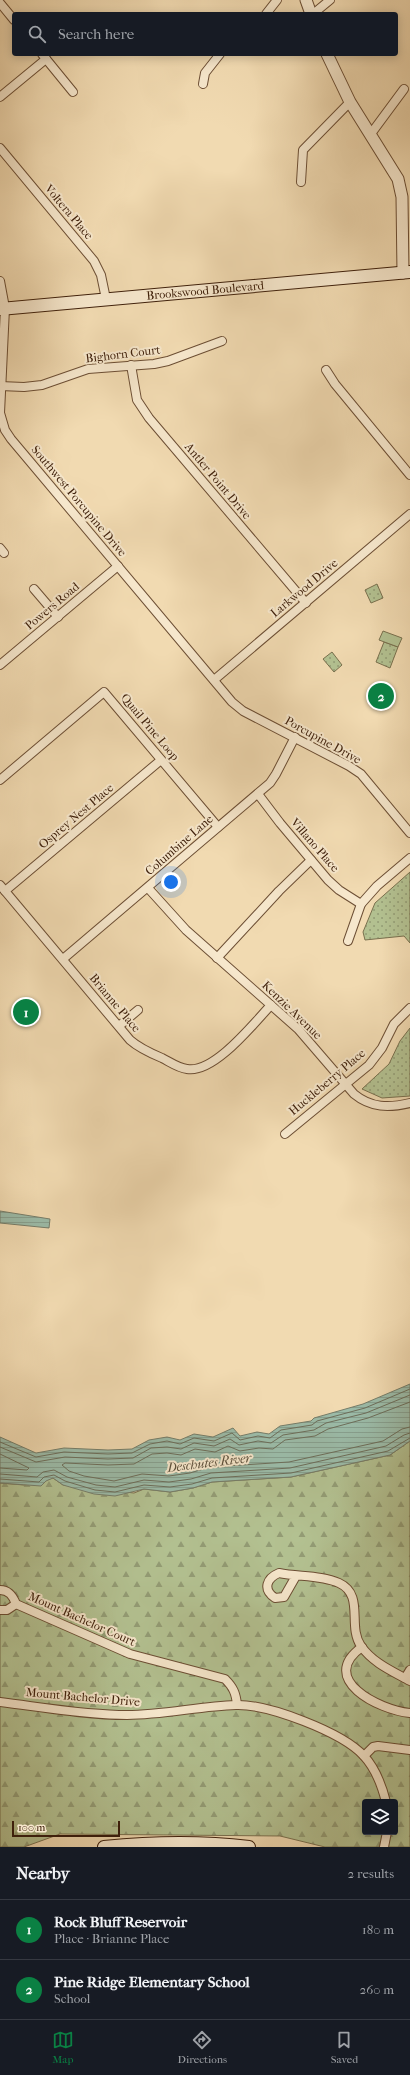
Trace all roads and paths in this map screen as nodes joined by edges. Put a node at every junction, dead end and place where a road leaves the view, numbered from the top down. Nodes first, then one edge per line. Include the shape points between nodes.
1 (277, 0) edge
2 (306, 0) edge
3 (330, 0) edge
4 (0, 3) edge
5 (268, 12) edge
6 (311, 12) edge
7 (315, 12) edge
8 (12, 18) edge
9 (44, 56) edge
10 (218, 56) edge
11 (328, 56) edge
12 (203, 84) dead end
13 (404, 89) dead end
14 (73, 92) dead end
15 (0, 97) edge
16 (350, 102) junction
17 (370, 135) junction
18 (0, 148) edge
19 (301, 182) dead end
20 (408, 272) edge
21 (0, 281) edge
22 (106, 299) junction
23 (2, 309) edge
24 (222, 341) dead end
25 (132, 365) junction
26 (326, 370) dead end
27 (1, 386) edge
28 (410, 475) edge
29 (410, 514) edge
30 (118, 566) junction
31 (34, 589) dead end
32 (306, 602) junction
33 (58, 617) junction
34 (0, 665) edge
35 (214, 680) junction
36 (295, 737) junction
37 (161, 760) junction
38 (0, 779) edge
39 (258, 794) junction
40 (218, 827) junction
41 (410, 833) edge
42 (410, 858) edge
43 (311, 860) junction
44 (3, 888) edge
45 (148, 888) junction
46 (361, 904) junction
47 (348, 941) dead end
48 (217, 958) junction
49 (63, 959) junction
50 (270, 1005) junction
51 (410, 1008) edge
52 (138, 1010) dead end
53 (119, 1026) junction
54 (345, 1084) junction
55 (410, 1103) edge
56 (285, 1134) dead end
57 (296, 1576) dead end
58 (0, 1590) edge
59 (16, 1604) junction
60 (0, 1610) edge
61 (362, 1647) junction
62 (410, 1670) edge
63 (407, 1679) edge
64 (0, 1702) edge
65 (237, 1705) junction
66 (410, 1713) edge
67 (410, 1750) edge
68 (364, 1756) junction
69 (385, 1799) edge
70 (386, 1835) edge
71 (104, 1847) edge
72 (249, 1847) edge
73 (384, 1847) edge

1 - 5 street
2 - 6 street
3 - 7 street
4 - 8 street
9 - 14 street
9 - 15 street
10 - 12 street via 205,73
11 - 16 street
13 - 17 street
16 - 17 street
16 - 19 street via 303,150
17 - 20 street via 395,171 401,187
18 - 22 street, Voltera Place via 94,261 102,279
20 - 22 main road, Brookswood Boulevard
21 - 23 street, Southwest Porcupine Drive
22 - 23 main road, Brookswood Boulevard
23 - 27 street, Southwest Porcupine Drive
24 - 25 street, Bighorn Court via 168,361
25 - 27 street, Bighorn Court via 88,370 42,385
25 - 32 street, Antler Point Drive via 137,400 149,418
26 - 28 street via 334,384
27 - 30 street, Southwest Porcupine Drive via 0,413 5,430
29 - 32 street, Larkwood Drive
30 - 33 street, Powers Road
30 - 35 street, Southwest Porcupine Drive
31 - 33 street
32 - 35 street, Larkwood Drive
33 - 34 street, Powers Road
35 - 36 street, Porcupine Drive via 243,711
36 - 39 street, Columbine Lane via 276,774
36 - 41 street, Porcupine Drive via 361,774
37 - 38 street, Quail Pine Loop via 104,692
37 - 40 street, Quail Pine Loop
37 - 44 street, Osprey Nest Place
39 - 40 street, Columbine Lane
39 - 43 street, Villano Place
40 - 45 street, Columbine Lane
42 - 46 street via 377,886
43 - 46 street, Villano Place via 339,890
43 - 48 street
44 - 49 street
45 - 48 street, Kenzie Avenue via 186,930
45 - 49 street, Columbine Lane
46 - 47 street
48 - 50 street, Kenzie Avenue
49 - 53 street, Brianne Place
50 - 53 street, Brianne Place via 236,1042 214,1061 196,1069 176,1066 139,1047
50 - 54 street, Kenzie Avenue via 298,1029
51 - 54 street, Huckleberry Place via 394,1024 377,1056
52 - 53 street
54 - 55 street, Kenzie Avenue via 361,1100 380,1107
54 - 56 street, Huckleberry Place
57 - 61 street via 326,1579 348,1589 355,1609 356,1637
58 - 59 street, Mount Bachelor Court via 7,1591 14,1597
59 - 60 street, Mount Bachelor Court via 7,1610
59 - 65 street, Mount Bachelor Court via 130,1654 225,1679 232,1686
61 - 63 street via 377,1662
61 - 66 street via 349,1658 346,1667 348,1682 358,1693 374,1702
62 - 63 street
64 - 65 street, Mount Bachelor Drive via 126,1715
65 - 68 street, Mount Bachelor Drive via 269,1709 323,1730 348,1742
67 - 68 street via 378,1746 373,1747
68 - 69 street, Mount Bachelor Drive via 383,1789
70 - 73 street
71 - 72 main road via 152,1843

